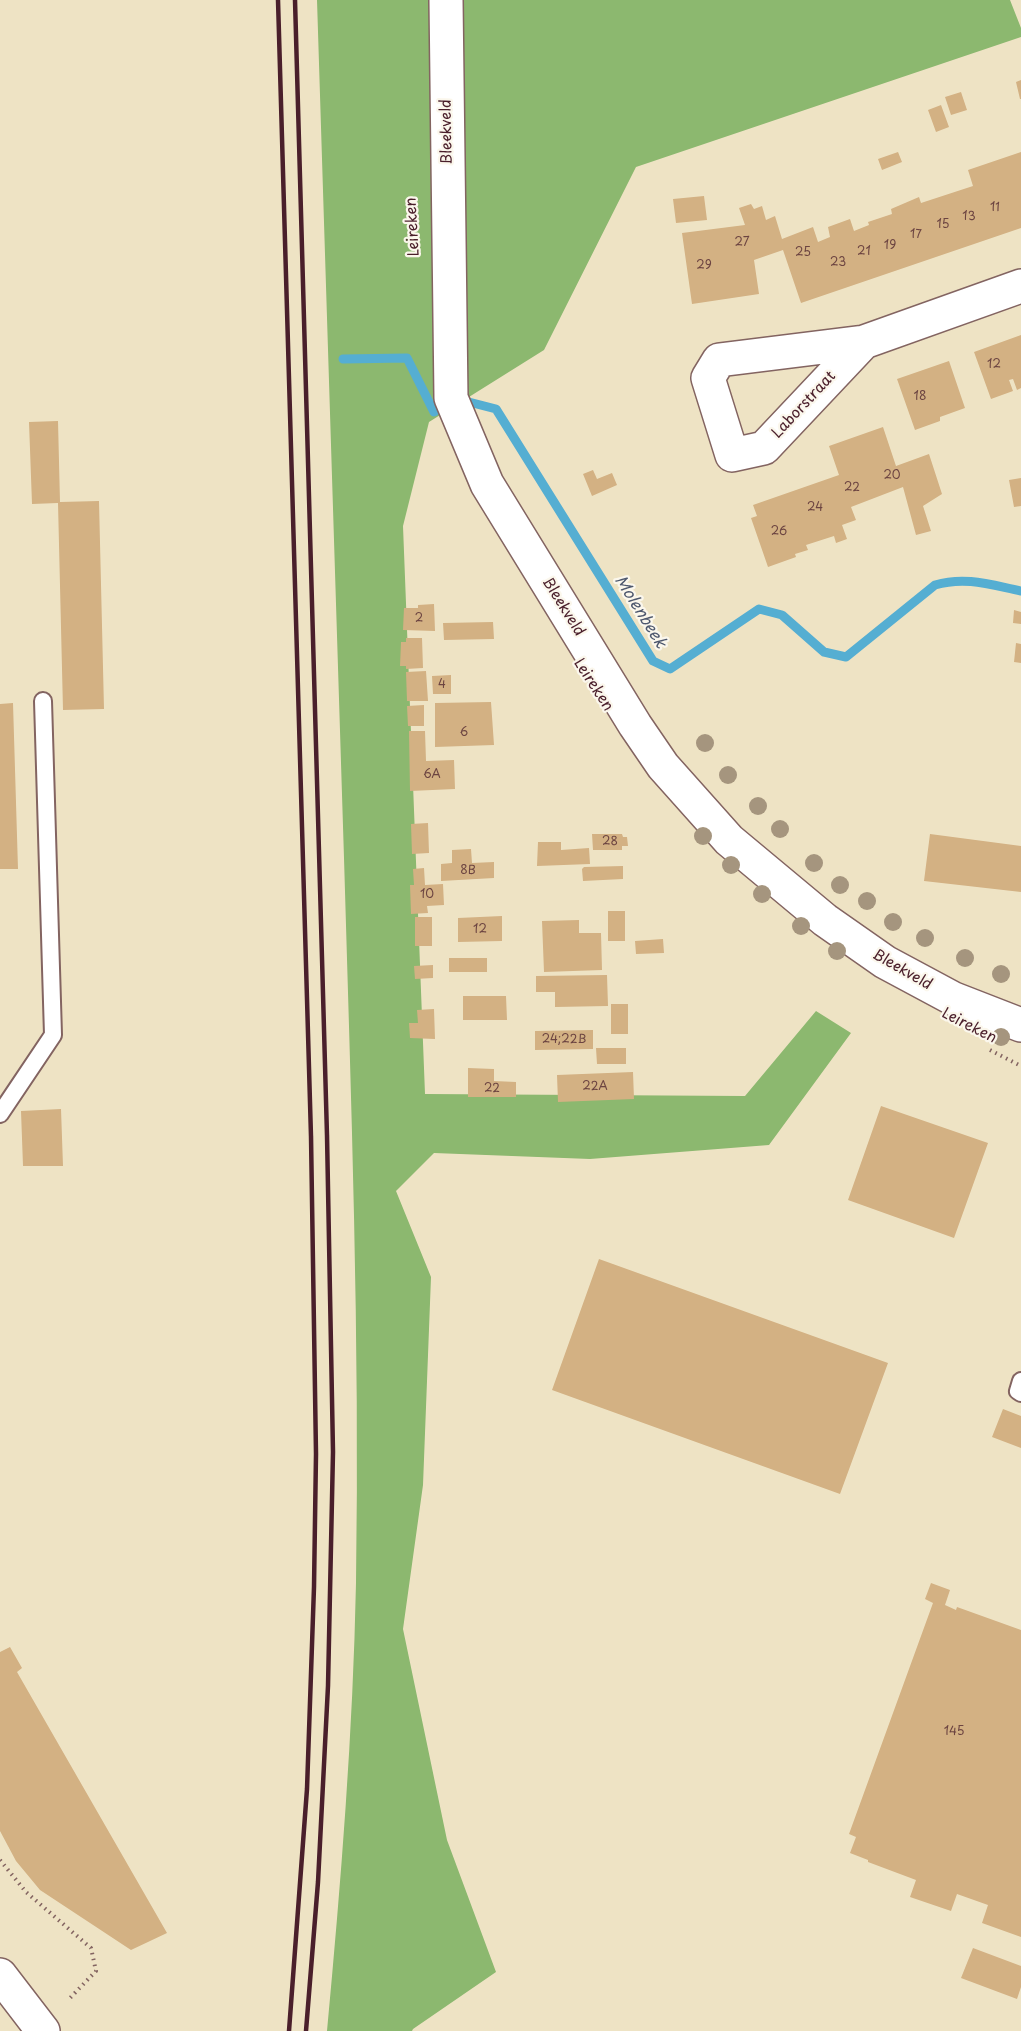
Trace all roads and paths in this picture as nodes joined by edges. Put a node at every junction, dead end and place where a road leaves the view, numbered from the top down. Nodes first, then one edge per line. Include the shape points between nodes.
1 (446, 0) edge
2 (1021, 286) edge
3 (864, 342) junction
4 (43, 701) dead end
5 (1021, 1025) edge
6 (982, 1046) dead end
7 (1021, 1066) edge
8 (0, 1114) edge
9 (1021, 1381) edge
10 (1021, 1392) edge
11 (0, 1860) edge
12 (0, 1976) edge
13 (70, 1998) dead end
14 (43, 2031) edge

1 - 5 street, Bleekveld via 451,398 486,484 635,725 663,766 729,840 825,920 885,962 954,999
2 - 3 street, Laborstraat
3 - 3 street, Laborstraat via 719,360 708,378 732,455 764,448
4 - 8 lane via 53,1035
6 - 7 path, Leireken
9 - 10 lane
11 - 13 path via 27,1892 92,1948 96,1971
12 - 14 street

